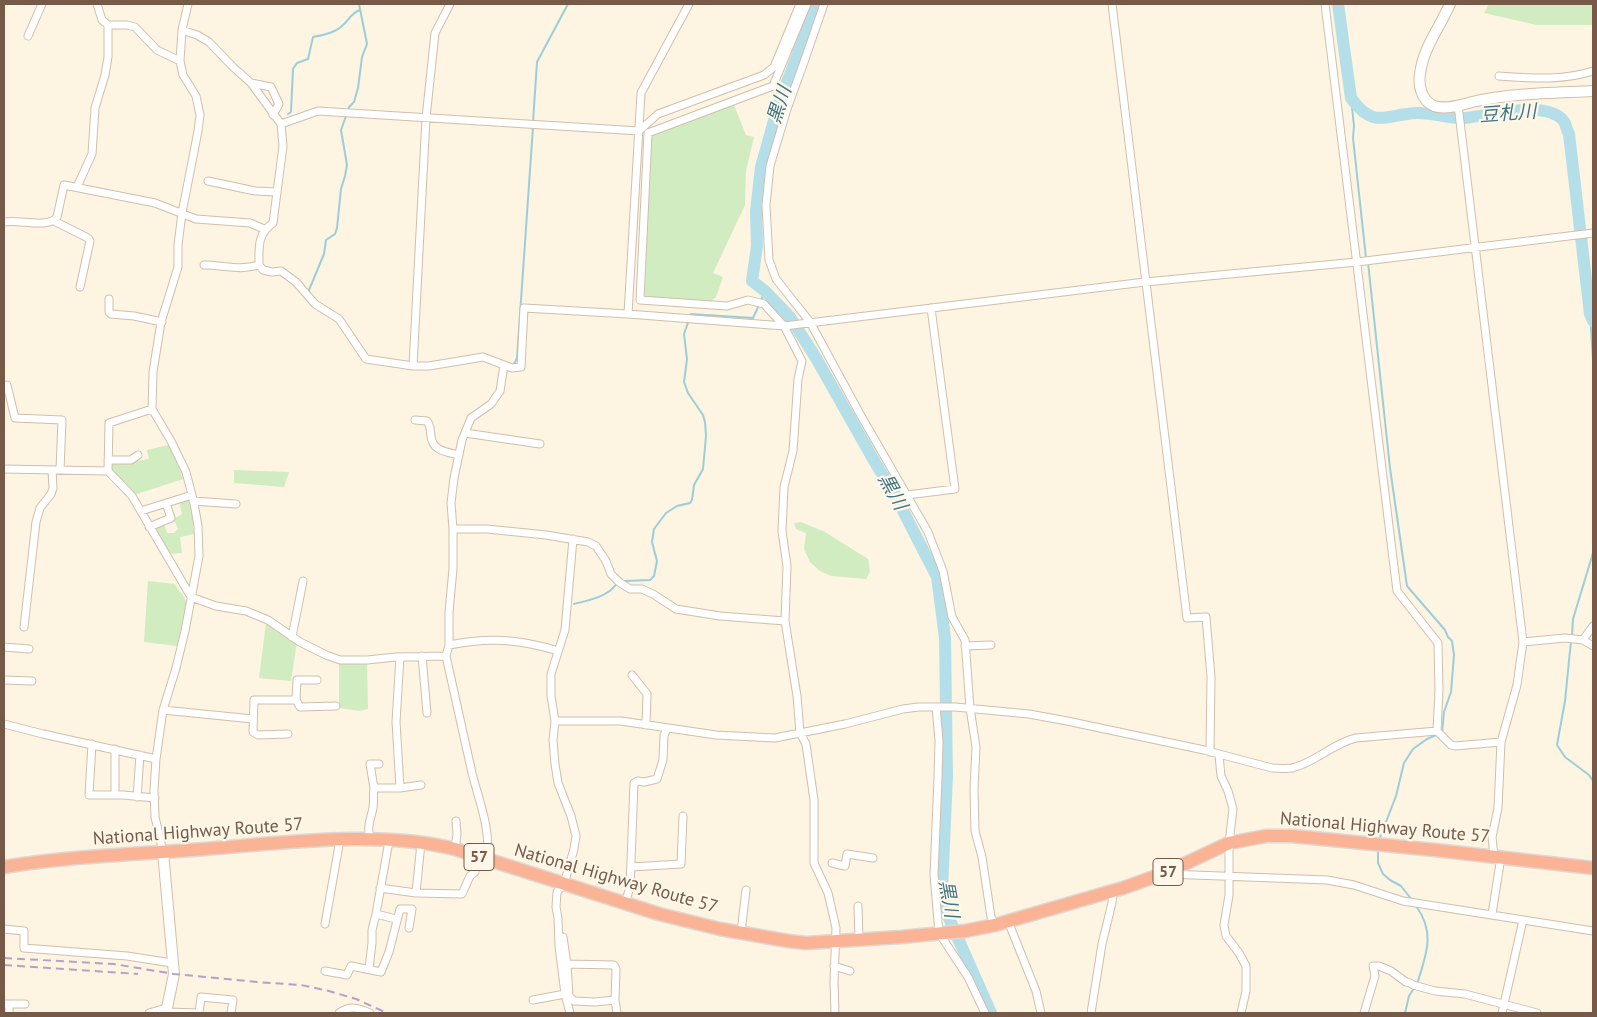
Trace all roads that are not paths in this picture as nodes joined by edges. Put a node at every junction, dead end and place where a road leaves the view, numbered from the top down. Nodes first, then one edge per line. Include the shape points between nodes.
1 (42, 4) edge
2 (97, 4) edge
3 (188, 4) edge
4 (450, 4) edge
5 (689, 4) edge
6 (800, 4) edge
7 (807, 4) edge
8 (824, 4) edge
9 (1112, 4) edge
10 (1325, 4) edge
11 (1450, 4) edge
12 (108, 25) junction
13 (182, 30) junction
14 (28, 36) dead end
15 (180, 61) junction
16 (1593, 71) edge
17 (1499, 76) dead end
18 (251, 83) junction
19 (1593, 90) edge
20 (1458, 105) junction
21 (273, 115) junction
22 (426, 118) junction
23 (281, 124) junction
24 (639, 132) junction
25 (208, 181) dead end
26 (77, 187) junction
27 (277, 192) junction
28 (182, 213) junction
29 (54, 221) junction
30 (4, 222) edge
31 (264, 229) junction
32 (1593, 233) edge
33 (1474, 247) junction
34 (1357, 262) junction
35 (204, 265) dead end
36 (259, 265) junction
37 (1146, 282) junction
38 (80, 287) dead end
39 (109, 299) dead end
40 (931, 308) junction
41 (628, 314) junction
42 (162, 322) junction
43 (810, 322) junction
44 (784, 326) junction
45 (504, 365) junction
46 (413, 366) junction
47 (7, 385) dead end
48 (152, 409) junction
49 (415, 420) dead end
50 (465, 434) junction
51 (540, 444) dead end
52 (138, 454) dead end
53 (459, 455) junction
54 (108, 460) junction
55 (4, 469) edge
56 (52, 470) junction
57 (60, 470) junction
58 (108, 471) junction
59 (908, 495) junction
60 (193, 498) junction
61 (166, 503) junction
62 (236, 504) dead end
63 (141, 511) junction
64 (149, 527) junction
65 (453, 529) junction
66 (573, 539) junction
67 (303, 581) dead end
68 (191, 597) junction
69 (785, 621) junction
70 (1593, 626) edge
71 (24, 627) dead end
72 (292, 637) junction
73 (1583, 640) junction
74 (1523, 642) junction
75 (987, 643) dead end
76 (448, 645) junction
77 (965, 646) junction
78 (1593, 646) edge
79 (4, 647) edge
80 (29, 649) dead end
81 (558, 651) junction
82 (400, 656) junction
83 (422, 656) junction
84 (446, 656) junction
85 (632, 675) dead end
86 (4, 680) edge
87 (317, 680) dead end
88 (32, 681) dead end
89 (296, 700) junction
90 (336, 706) dead end
91 (936, 706) junction
92 (970, 708) junction
93 (163, 710) junction
94 (427, 713) dead end
95 (253, 719) junction
96 (555, 721) junction
97 (4, 724) edge
98 (646, 725) junction
99 (667, 729) junction
100 (1437, 731) junction
101 (800, 733) junction
102 (288, 734) dead end
103 (1501, 742) junction
104 (92, 744) junction
105 (115, 750) junction
106 (1210, 752) junction
107 (140, 755) junction
108 (1219, 755) junction
109 (156, 759) junction
110 (379, 764) dead end
111 (421, 784) dead end
112 (374, 788) junction
113 (400, 788) junction
114 (115, 795) junction
115 (137, 797) junction
116 (155, 798) junction
117 (683, 816) dead end
118 (456, 820) dead end
119 (340, 840) junction
120 (370, 840) junction
121 (389, 841) junction
122 (421, 843) junction
123 (1229, 843) junction
124 (455, 849) junction
125 (163, 852) junction
126 (1498, 856) junction
127 (873, 858) dead end
128 (487, 859) junction
129 (832, 864) dead end
130 (4, 867) edge
131 (631, 867) junction
132 (1593, 868) edge
133 (475, 872) dead end
134 (1165, 873) junction
135 (1229, 876) junction
136 (564, 884) junction
137 (380, 888) junction
138 (746, 890) dead end
139 (1113, 890) junction
140 (416, 893) junction
141 (626, 904) junction
142 (858, 906) dead end
143 (376, 914) junction
144 (1492, 914) junction
145 (558, 918) junction
146 (396, 919) junction
147 (1524, 920) junction
148 (1008, 921) junction
149 (325, 924) dead end
150 (995, 925) junction
151 (409, 928) dead end
152 (4, 929) edge
153 (1593, 931) edge
154 (742, 932) junction
155 (942, 933) junction
156 (859, 939) junction
157 (835, 941) junction
158 (172, 963) junction
159 (567, 964) junction
160 (834, 966) junction
161 (369, 969) junction
162 (325, 972) dead end
163 (850, 972) dead end
164 (564, 994) junction
165 (534, 1000) dead end
166 (615, 1000) junction
167 (6, 1004) edge
168 (25, 1004) dead end
169 (1503, 1004) junction
170 (166, 1011) edge
171 (9, 1013) edge
172 (149, 1013) edge
173 (200, 1013) edge
174 (231, 1013) edge
175 (339, 1013) edge
176 (370, 1013) edge
177 (570, 1013) edge
178 (617, 1013) edge
179 (835, 1013) edge
180 (985, 1013) edge
181 (1042, 1013) edge
182 (1091, 1013) edge
183 (1241, 1013) edge
184 (1364, 1013) edge
185 (1502, 1013) edge
186 (1537, 1013) edge

1 - 14 street
2 - 12 street via 102,20
3 - 13 street
4 - 22 street via 435,33
5 - 24 street via 641,93
6 - 24 street via 774,67 764,75 658,114
7 - 44 street via 773,86 648,133 640,300 727,306 748,300 764,304
8 - 43 street via 777,138 766,205 770,260 776,279
9 - 37 street
10 - 34 street
11 - 20 main road via 1426,51 1420,89 1433,106
12 - 15 street via 135,27 156,50
12 - 26 street via 108,57 96,108 92,154
13 - 15 street
13 - 18 street via 210,42
15 - 28 street via 183,75 196,96 200,115
16 - 17 street via 1579,76 1553,78
18 - 21 street
18 - 21 street via 271,86 279,104
19 - 20 main road via 1490,98
20 - 33 street
21 - 23 street
22 - 23 street via 318,111
22 - 24 street
22 - 46 street
23 - 27 street via 283,146
24 - 41 street
25 - 27 street
26 - 28 street via 155,203
26 - 29 street via 64,186
27 - 31 street via 273,223
28 - 31 street via 196,219 250,223
28 - 42 street via 178,267
29 - 30 street via 48,224
29 - 38 street via 90,241
31 - 36 street
32 - 33 street
33 - 34 street
33 - 74 street
34 - 37 street
34 - 100 street via 1397,591 1438,643
35 - 36 street via 249,268
36 - 46 street via 263,270 281,271 296,282 315,304 339,319 366,359
37 - 40 street
37 - 106 street via 1187,618 1206,617 1211,677
39 - 42 street via 111,314
40 - 43 street
40 - 59 street via 954,489
41 - 44 street
41 - 45 street via 524,308 521,367
42 - 48 street via 153,372
43 - 44 street
43 - 59 street
44 - 69 street via 802,361 793,451 784,487 782,531 788,566
45 - 46 street via 483,357
45 - 50 street via 500,391 491,404 471,418
47 - 57 street via 15,418 62,420
48 - 54 street via 109,423
48 - 60 street via 186,472
49 - 53 street via 427,421 434,446
50 - 51 street
50 - 53 street
52 - 54 street via 131,460
53 - 65 street via 451,503
54 - 58 street
55 - 56 street
56 - 57 street
56 - 71 street via 53,488 40,508 36,522
57 - 58 street
58 - 63 street via 132,496
59 - 77 street via 928,532 943,571 952,617
60 - 61 street
60 - 62 street
60 - 68 street via 198,526 198,556
61 - 63 street
61 - 64 street via 171,518
63 - 64 street
64 - 68 street
65 - 66 street via 487,528
65 - 76 street
66 - 69 street via 596,546 619,582 630,589 642,589 676,609
66 - 81 street via 565,630
67 - 72 street
68 - 72 street via 268,620
68 - 93 street via 176,668
69 - 101 street
70 - 73 street
72 - 82 street via 340,660
73 - 74 street via 1565,638
73 - 78 street
74 - 103 street via 1517,685
75 - 77 street
76 - 81 street via 486,640 520,642
76 - 84 street
77 - 92 street
79 - 80 street
81 - 96 street via 551,674
82 - 83 street
82 - 113 street via 396,722
83 - 84 street
83 - 94 street
84 - 128 street via 485,820
85 - 98 street via 647,694
86 - 88 street
87 - 89 street via 297,680
89 - 90 street via 300,707
89 - 95 street via 254,700
91 - 92 street
91 - 101 street via 903,709
91 - 155 street via 939,741 934,875
92 - 106 street via 1045,717
92 - 150 street via 976,747 975,832
93 - 95 street
93 - 109 street
95 - 102 street via 253,732 258,735
96 - 98 street via 620,721
96 - 136 street via 553,740 558,782 576,836
97 - 104 street
98 - 99 street
99 - 101 street via 747,738 774,738
99 - 131 street via 657,780 634,783
100 - 103 street via 1455,746
100 - 108 street via 1347,740 1291,768 1272,768
101 - 157 street via 806,744 814,800 814,863 828,893 836,928
103 - 126 street via 1498,808 1492,837
104 - 105 street
104 - 114 street via 89,795
105 - 107 street
105 - 114 street
106 - 108 street
107 - 109 street
107 - 115 street
108 - 123 street via 1221,776 1233,808
109 - 116 street
110 - 112 street via 370,764
111 - 113 street
112 - 113 street
112 - 120 street via 368,830
114 - 115 street
115 - 116 street
116 - 125 street via 155,817
117 - 131 street via 680,864
118 - 124 street
119 - 120 highway, National Highway Route 57 / 57
119 - 125 highway, National Highway Route 57 / 57
119 - 149 street
120 - 121 highway, National Highway Route 57 / 57
121 - 122 highway, National Highway Route 57 / 57
121 - 137 street
122 - 124 highway, National Highway Route 57 / 57
122 - 140 street
123 - 126 highway, National Highway Route 57 / 57 via 1278,835
123 - 134 highway, National Highway Route 57 / 57
123 - 135 street
124 - 128 highway, National Highway Route 57 / 57
125 - 130 highway, National Highway Route 57 / 57
125 - 158 main road
126 - 132 highway, National Highway Route 57 / 57
126 - 144 street
127 - 129 street via 847,854 845,866
128 - 136 highway, National Highway Route 57 / 57
131 - 141 street
133 - 140 street via 462,894
134 - 135 street
134 - 139 highway, National Highway Route 57 / 57
135 - 144 street via 1327,880 1403,901
135 - 183 street via 1224,925 1226,936 1244,960 1247,971
136 - 141 highway, National Highway Route 57 / 57
136 - 145 street via 557,892
137 - 140 street
137 - 143 street
138 - 154 street
139 - 148 highway, National Highway Route 57 / 57
139 - 182 street
141 - 154 highway, National Highway Route 57 / 57
142 - 156 street
143 - 146 street
143 - 161 street
144 - 147 street
145 - 159 street
145 - 164 street
146 - 151 street via 400,909 412,909
146 - 161 street via 382,972
147 - 153 street
147 - 169 street
148 - 150 highway, National Highway Route 57 / 57
148 - 181 street
150 - 155 highway, National Highway Route 57 / 57
152 - 158 street via 24,931 24,948
154 - 157 highway, National Highway Route 57 / 57 via 806,943
155 - 156 highway, National Highway Route 57 / 57
155 - 180 street
156 - 157 highway, National Highway Route 57 / 57
157 - 160 street
158 - 170 main road via 174,974
159 - 166 street via 570,996 574,1001
159 - 166 street via 614,965
160 - 163 street
160 - 179 street
161 - 162 street via 352,966 347,975
164 - 165 street
164 - 177 street
166 - 178 street
167 - 168 street
167 - 171 street
169 - 184 street via 1413,985 1391,971 1373,966 1375,976
169 - 185 street
169 - 186 street
170 - 172 street
170 - 173 street
173 - 174 street via 201,997 232,1000
175 - 176 street via 357,1008

